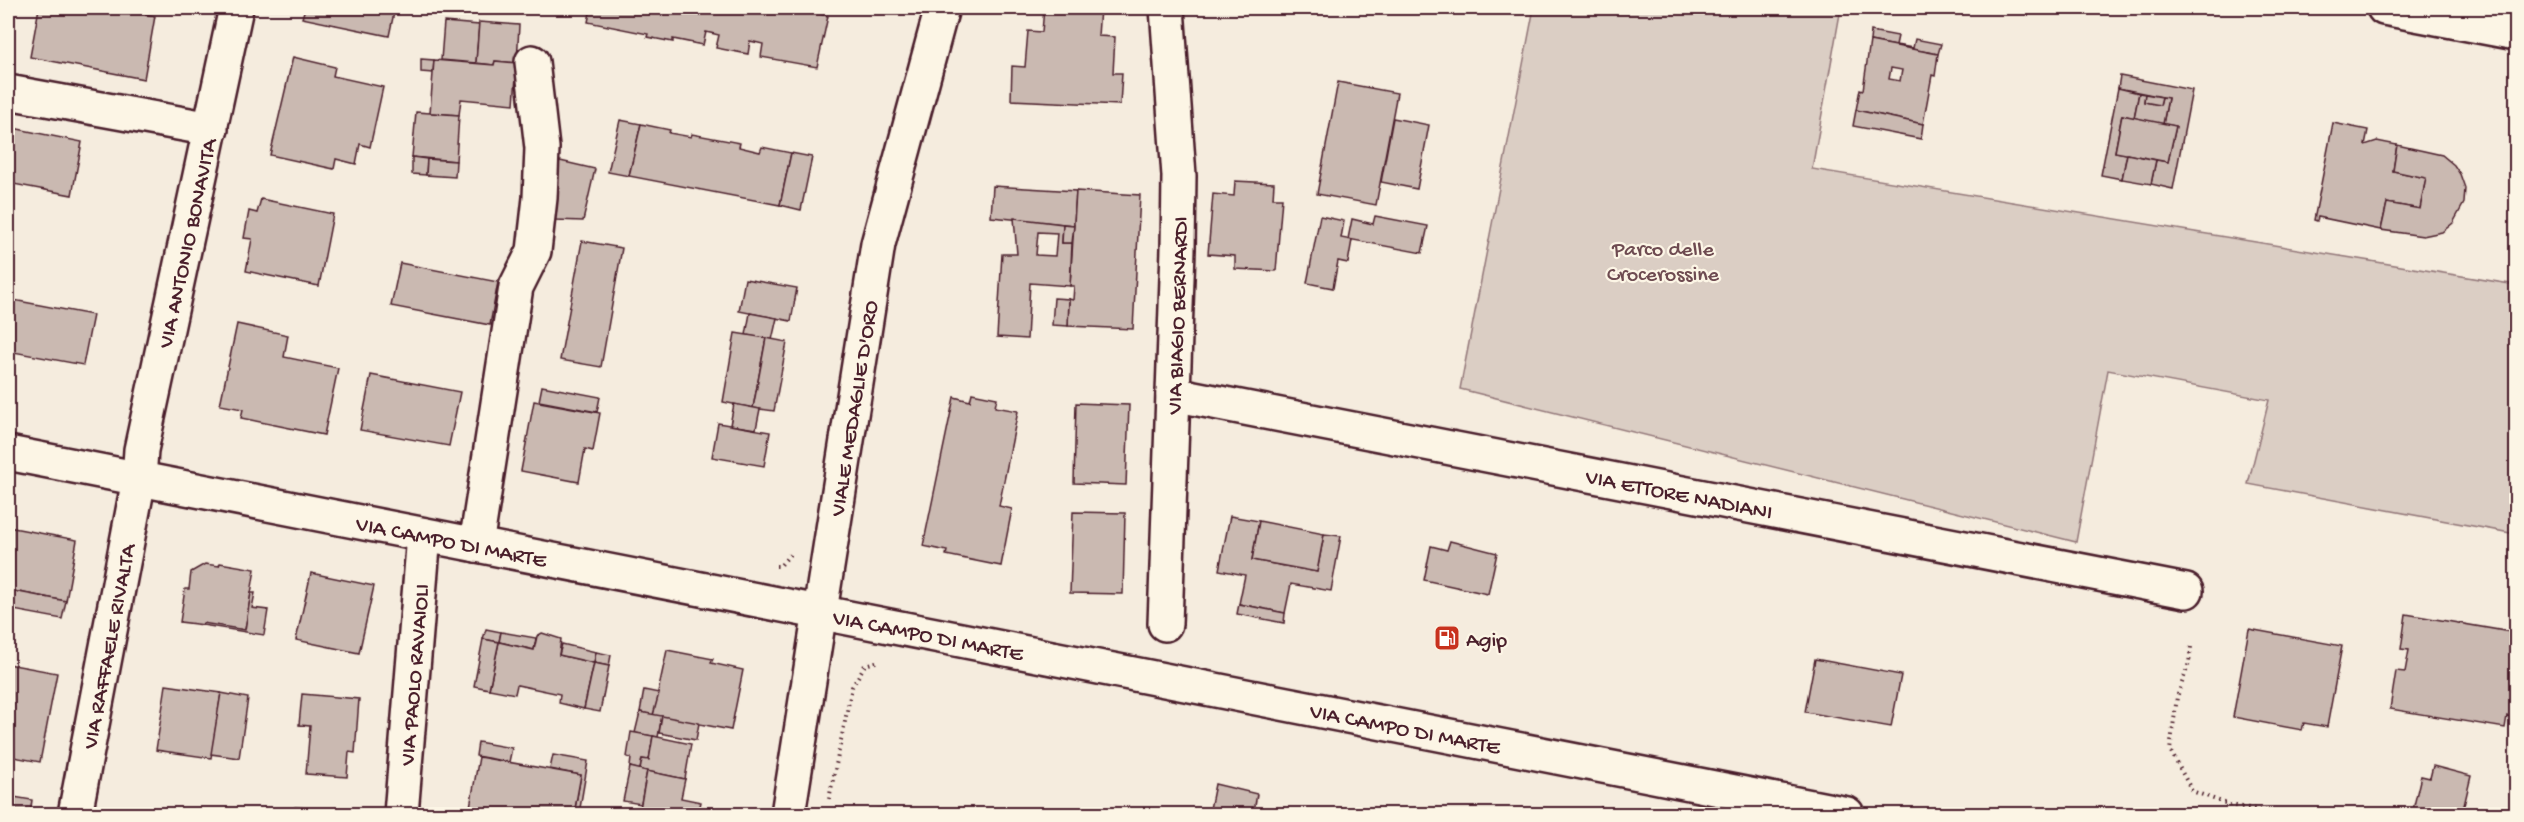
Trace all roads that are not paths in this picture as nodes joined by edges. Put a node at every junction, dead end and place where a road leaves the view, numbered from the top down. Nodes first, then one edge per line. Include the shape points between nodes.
1 (236, 8) edge
2 (942, 8) edge
3 (1167, 8) edge
4 (2384, 8) edge
5 (2517, 33) edge
6 (532, 62) dead end
7 (8, 92) edge
8 (211, 129) junction
9 (1173, 394) junction
10 (8, 453) edge
11 (139, 479) junction
12 (424, 536) junction
13 (476, 545) junction
14 (2186, 591) dead end
15 (819, 611) junction
16 (1165, 624) dead end
17 (75, 814) edge
18 (401, 814) edge
19 (788, 814) edge
20 (1847, 814) edge

1 - 8 street, VIA ANTONIO BONAVITA
2 - 15 street, VIALE MEDAGLIE D'ORO via 878,244
3 - 9 street, VIA BIAGIO BERNARDI via 1179,176
4 - 5 street
6 - 13 street via 542,148 534,251 516,287
7 - 8 street
8 - 11 street, VIA ANTONIO BONAVITA via 141,450
9 - 14 street, VIA ETTORE NADIANI
9 - 16 street, VIA BIAGIO BERNARDI
10 - 11 street, VIA CAMPO DI MARTE
11 - 12 street, VIA CAMPO DI MARTE
11 - 17 street, VIA RAFFAELE RIVALTA
12 - 13 street, VIA CAMPO DI MARTE
12 - 18 street, VIA PAOLO RAVAIOLI
13 - 15 street, VIA CAMPO DI MARTE
15 - 19 street, VIALE MEDAGLIE D'ORO
15 - 20 street, VIA CAMPO DI MARTE

